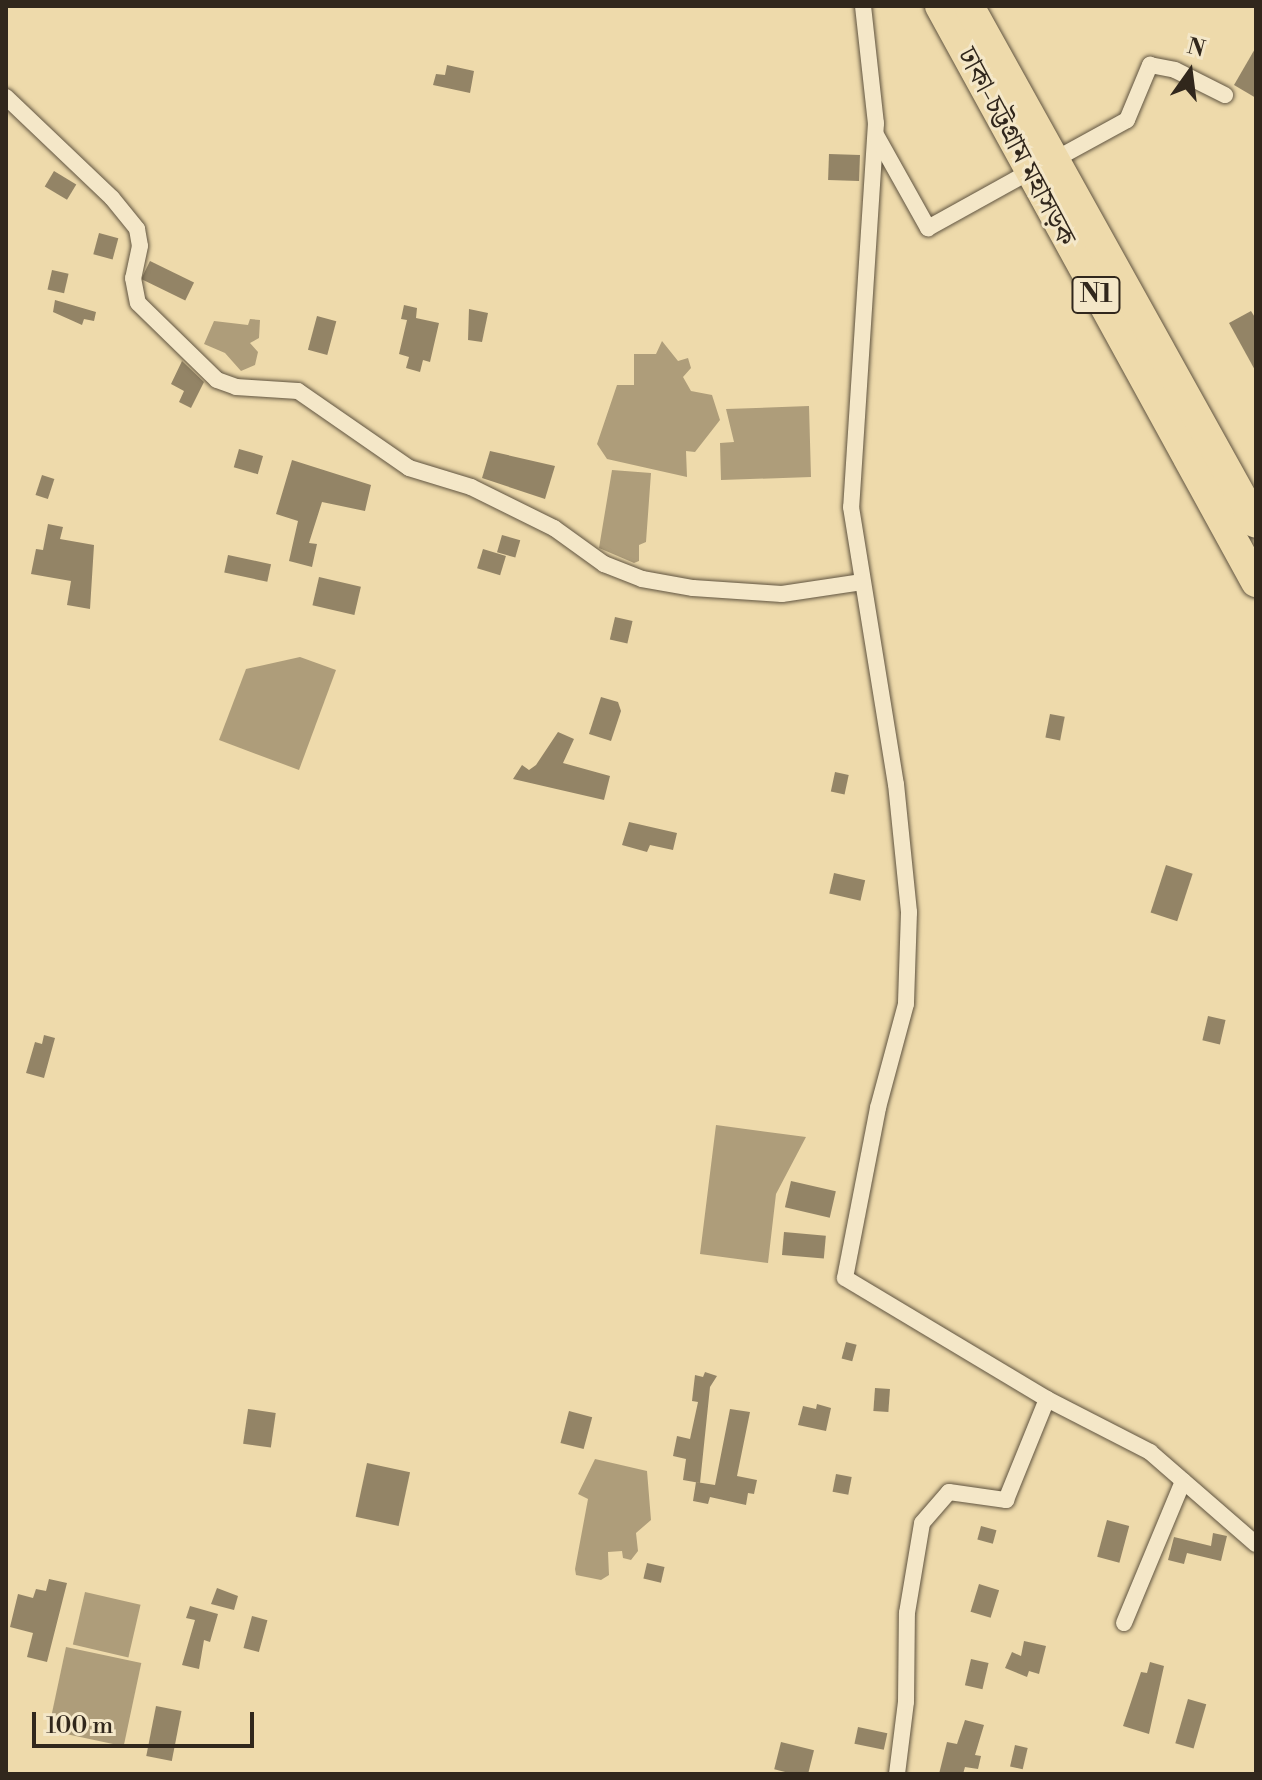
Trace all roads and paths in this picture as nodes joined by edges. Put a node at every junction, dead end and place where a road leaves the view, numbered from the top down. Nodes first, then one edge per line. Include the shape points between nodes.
1 (863, 6) edge
2 (940, 6) edge
3 (969, 6) edge
4 (1225, 95) dead end
5 (6, 97) edge
6 (875, 135) junction
7 (1042, 166) junction
8 (1256, 523) edge
9 (862, 582) junction
10 (1256, 582) edge
11 (1047, 1399) junction
12 (1183, 1481) junction
13 (1256, 1544) edge
14 (1124, 1623) dead end
15 (897, 1774) edge

1 - 6 street
2 - 7 highway, ঢাকা-চট্টগ্রাম মহাসড়ক / N1
3 - 7 highway, ঢাকা-চট্টগ্রাম মহাসড়ক / N1
4 - 7 street via 1175,70 1150,65 1127,120
5 - 9 street via 112,198 137,229 140,246 133,278 138,303 217,380 236,387 298,391 409,468 471,487 554,528 604,564 642,579 782,594
6 - 7 street via 928,228
6 - 9 street via 852,478
7 - 8 highway, ঢাকা-চট্টগ্রাম মহাসড়ক / N1
7 - 10 highway, ঢাকা-চট্টগ্রাম মহাসড়ক / N1
9 - 11 street via 892,753 909,912 906,1004 878,1108 845,1278
11 - 12 street via 1150,1452
11 - 15 street via 1006,1500 949,1492 922,1523 907,1613 906,1702
12 - 13 street
12 - 14 street

